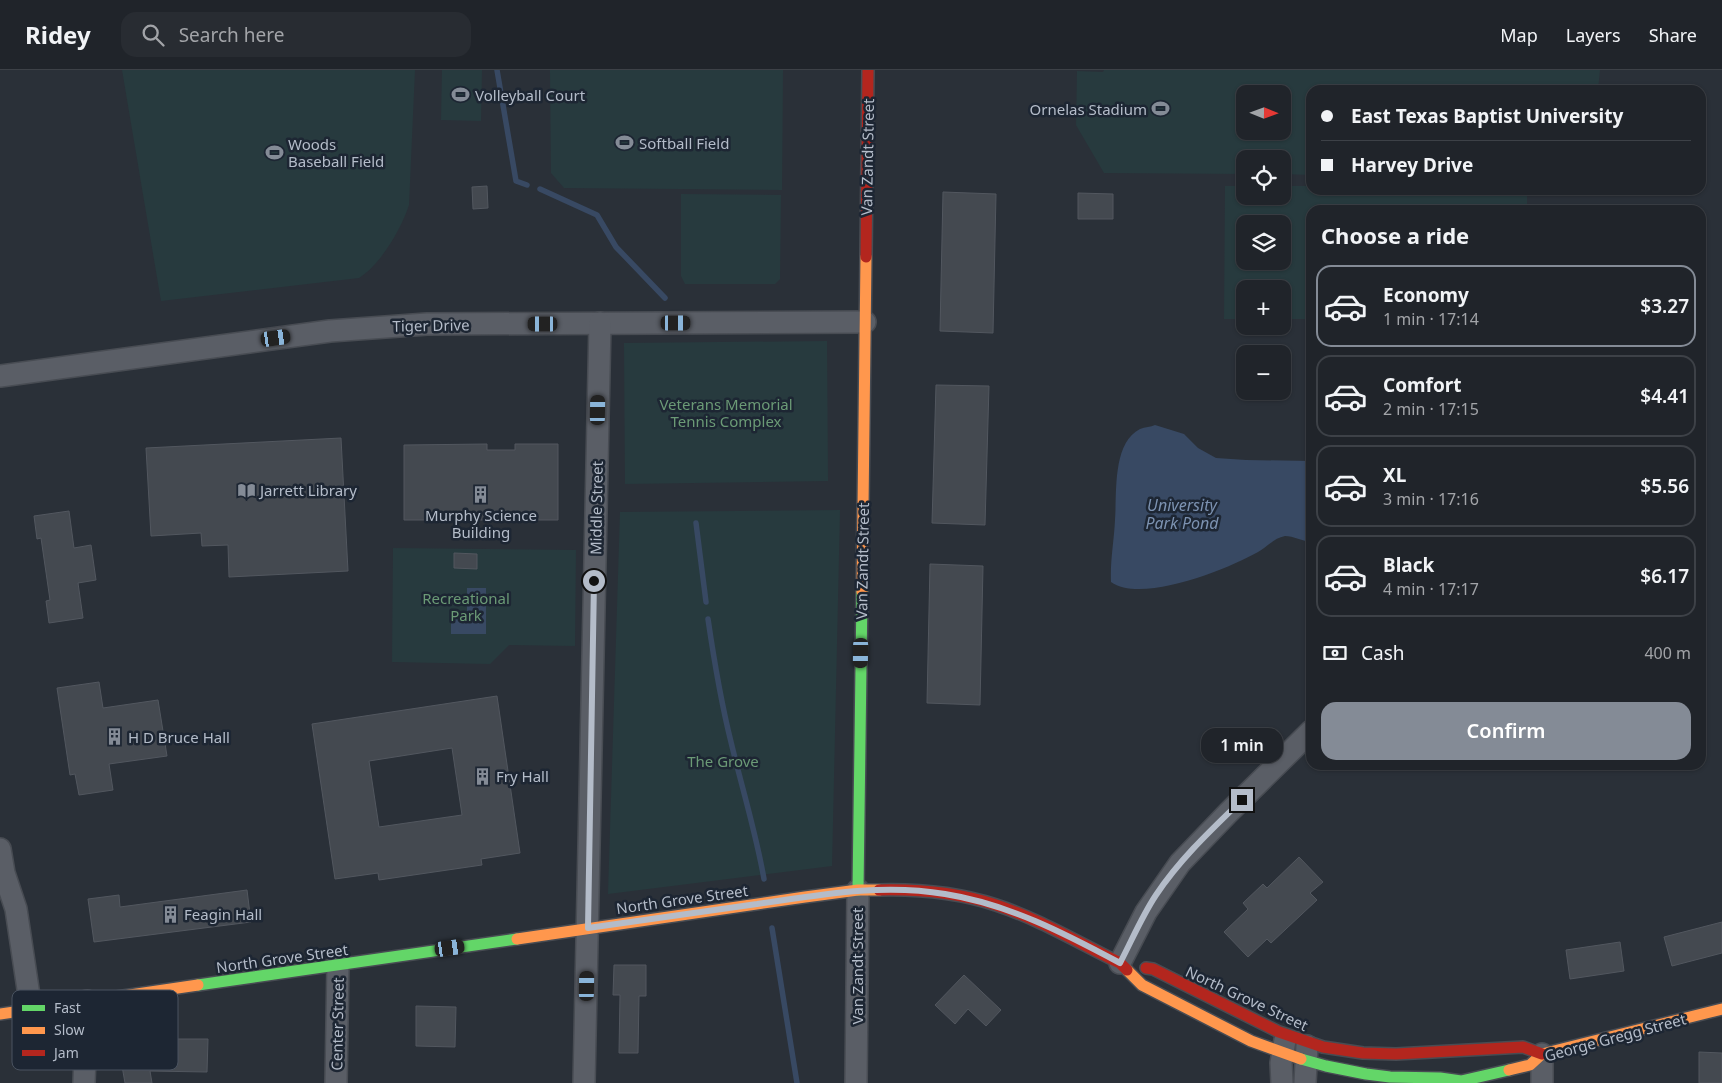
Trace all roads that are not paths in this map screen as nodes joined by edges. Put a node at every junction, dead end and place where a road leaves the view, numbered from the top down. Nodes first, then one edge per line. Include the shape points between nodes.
1 (868, 70) edge
2 (865, 322) junction
3 (600, 323) junction
4 (0, 376) edge
5 (1306, 736) edge
6 (0, 849) edge
7 (858, 890) junction
8 (588, 928) junction
9 (1120, 963) junction
10 (338, 964) junction
11 (28, 990) edge
12 (162, 990) edge
13 (1722, 1009) edge
14 (1284, 1044) junction
15 (1306, 1052) junction
16 (1542, 1054) junction
17 (84, 1070) edge
18 (1457, 1082) edge
19 (84, 1083) edge
20 (336, 1083) edge
21 (584, 1083) edge
22 (856, 1083) edge
23 (1282, 1083) edge
24 (1305, 1083) edge
25 (1542, 1083) edge

1 - 2 main road, Van Zandt Street
2 - 3 street, Tiger Drive
2 - 7 main road, Van Zandt Street
3 - 4 street, Tiger Drive via 427,324 348,329
3 - 8 street, Middle Street
5 - 9 street via 1180,863 1146,912
6 - 11 street via 16,909
7 - 8 main road, North Grove Street
7 - 9 main road, North Grove Street via 926,891 995,905 1036,921
7 - 22 street, Van Zandt Street
8 - 10 main road, North Grove Street
8 - 21 street, Middle Street
9 - 14 main road, North Grove Street via 1153,969
9 - 14 main road, North Grove Street via 1142,985 1251,1041
10 - 12 main road, North Grove Street
10 - 20 street, Center Street
13 - 16 main road, George Gregg Street
14 - 15 main road, North Grove Street
14 - 15 main road, North Grove Street
14 - 23 street
15 - 16 main road, North Grove Street via 1339,1050 1422,1054 1523,1047
15 - 18 main road, North Grove Street via 1366,1074
15 - 24 street
16 - 18 main road, George Gregg Street via 1530,1065
16 - 25 street
17 - 19 street

